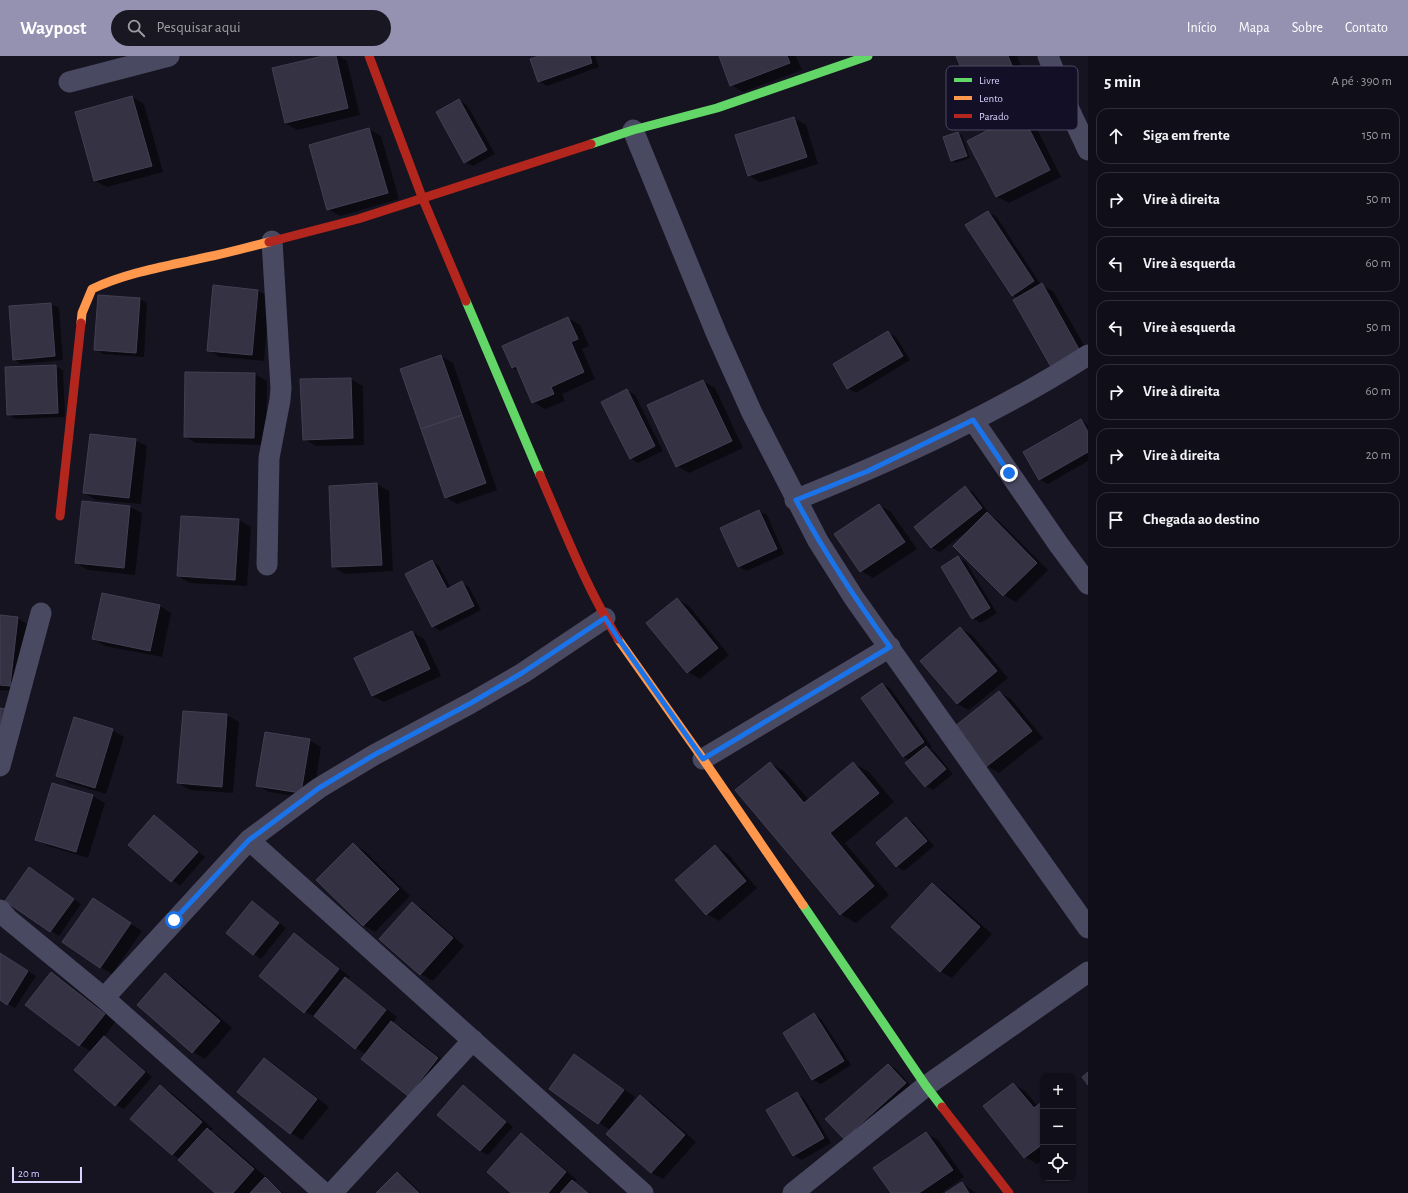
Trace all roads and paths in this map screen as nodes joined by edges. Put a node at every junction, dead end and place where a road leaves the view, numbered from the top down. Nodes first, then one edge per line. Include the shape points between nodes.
1 (168, 56) edge
2 (369, 56) edge
3 (868, 56) edge
4 (1048, 56) edge
5 (1052, 66) edge
6 (69, 82) dead end
7 (1078, 128) edge
8 (633, 130) junction
9 (1088, 150) edge
10 (422, 197) junction
11 (272, 241) junction
12 (1088, 355) edge
13 (973, 420) junction
14 (796, 500) junction
15 (60, 516) dead end
16 (267, 565) dead end
17 (1088, 584) edge
18 (40, 613) dead end
19 (605, 618) junction
20 (890, 647) junction
21 (703, 759) junction
22 (0, 766) edge
23 (249, 840) junction
24 (0, 910) edge
25 (1088, 928) edge
26 (1088, 972) edge
27 (104, 998) junction
28 (473, 1040) junction
29 (926, 1086) junction
30 (324, 1193) edge
31 (332, 1193) edge
32 (643, 1193) edge
33 (793, 1193) edge
34 (1009, 1193) edge

1 - 6 street
2 - 10 street
3 - 8 street via 717,108
4 - 5 street
7 - 9 street
8 - 10 street
8 - 14 street via 720,342 752,414
10 - 11 street via 358,218
10 - 19 street via 574,554
11 - 15 street via 149,269 111,280 92,289 82,313
11 - 16 street via 280,400 269,458
12 - 13 street
13 - 14 street via 868,471
13 - 17 street
14 - 20 street via 850,592
18 - 22 street
19 - 21 street
19 - 23 street via 522,673 325,784
20 - 21 street
20 - 25 street
21 - 29 street
23 - 27 street
23 - 28 street
24 - 27 street
26 - 29 street
27 - 30 street
28 - 31 street
28 - 32 street
29 - 33 street
29 - 34 street

